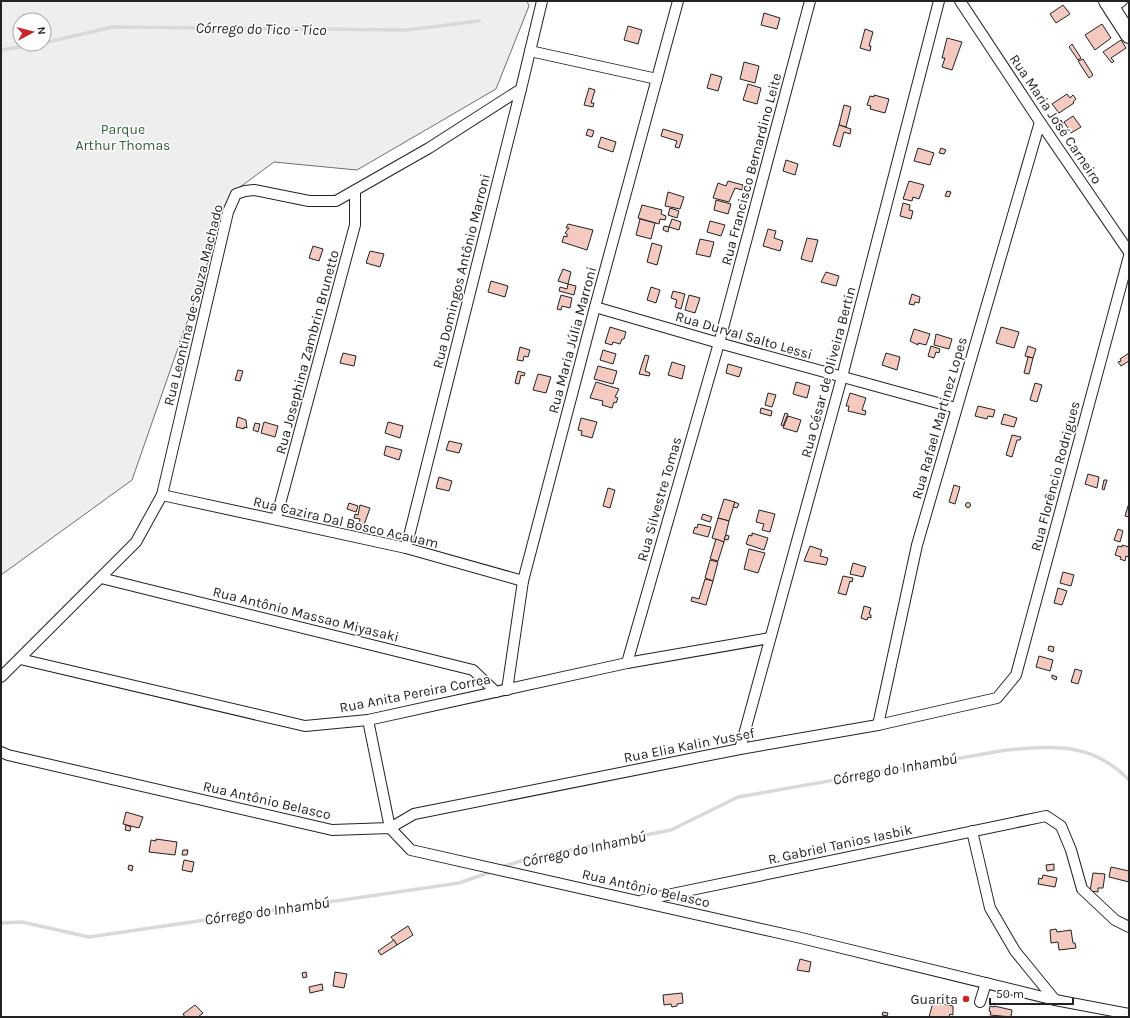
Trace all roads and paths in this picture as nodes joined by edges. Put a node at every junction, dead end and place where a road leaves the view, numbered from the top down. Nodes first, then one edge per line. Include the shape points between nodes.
1 (678, 1) edge
2 (810, 1) edge
3 (939, 1) edge
4 (960, 1) edge
5 (540, 3) edge
6 (1113, 3) edge
7 (1129, 35) edge
8 (530, 51) junction
9 (657, 79) junction
10 (521, 89) junction
11 (1040, 122) junction
12 (355, 191) junction
13 (1129, 252) edge
14 (1129, 256) edge
15 (595, 307) junction
16 (719, 343) junction
17 (842, 377) junction
18 (956, 408) junction
19 (162, 495) junction
20 (276, 519) junction
21 (406, 548) junction
22 (101, 578) junction
23 (523, 581) junction
24 (770, 638) junction
25 (20, 659) junction
26 (627, 663) junction
27 (1, 677) edge
28 (507, 690) junction
29 (496, 692) junction
30 (997, 698) joint
31 (368, 720) junction
32 (878, 725) junction
33 (740, 749) junction
34 (1, 752) edge
35 (390, 828) junction
36 (972, 831) junction
37 (636, 900) junction
38 (1129, 927) edge
39 (986, 983) junction
40 (1055, 1000) junction
41 (980, 1002) dead end
42 (1129, 1014) edge

1 - 9 street, Rua Maria Júlia Marroni
2 - 16 street, Rua Francisco Bernardino Leite
3 - 17 street, Rua César de Oliveira Bertin
4 - 11 street, Rua Maria José Carneiro
5 - 8 street, Rua Domingos Antônio Marroni
6 - 7 main road
8 - 9 street
8 - 10 street, Rua Domingos Antônio Marroni
9 - 15 street, Rua Maria Júlia Marroni
10 - 12 street, Rua Leontina de Souza Machado via 429,148
10 - 21 street, Rua Domingos Antônio Marroni
11 - 13 street, Rua Maria José Carneiro
11 - 18 street, Rua Rafael Martinez Lopes
12 - 19 street, Rua Leontina de Souza Machado via 330,202 309,201 254,190 236,194 228,212
12 - 20 street, Rua Josephina Zambrin Brunetto via 355,225
14 - 30 street, Rua Florêncio Rodrigues via 1016,675
15 - 16 street, Rua Durval Salto Lessi
15 - 23 street, Rua Maria Júlia Marroni
16 - 17 street, Rua Durval Salto Lessi
16 - 26 street, Rua Silvestre Tomas
17 - 18 street, Rua Durval Salto Lessi
17 - 24 street, Rua César de Oliveira Bertin
18 - 32 street, Rua Rafael Martinez Lopes via 917,545
19 - 20 street, Rua Cazira Dal Bosco Acauam
19 - 22 street, Rua Leontina de Souza Machado via 136,542
20 - 21 street, Rua Cazira Dal Bosco Acauam
21 - 23 street, Rua Cazira Dal Bosco Acauam
22 - 25 street, Rua Leontina de Souza Machado
22 - 29 street, Rua Antônio Massao Miyasaki via 473,670
23 - 28 street, Rua Maria Júlia Marroni
24 - 26 street, Rua Anita Pereira Correa
24 - 33 street, Rua César de Oliveira Bertin
25 - 27 street, Rua Leontina de Souza Machado
25 - 31 street, Rua Anita Pereira Correa via 305,726
26 - 28 street, Rua Anita Pereira Correa
28 - 29 street, Rua Anita Pereira Correa
29 - 31 street, Rua Anita Pereira Correa
30 - 32 street, Rua Elia Kalin Yussef
31 - 35 street
32 - 33 street, Rua Elia Kalin Yussef
33 - 35 street, Rua Elia Kalin Yussef via 414,814
34 - 35 street, Rua Antônio Belasco via 8,756 332,830
35 - 37 street, Rua Antônio Belasco via 411,850
36 - 37 street, R. Gabriel Tanios Iasbik
36 - 38 street, R. Gabriel Tanios Iasbik via 1046,816 1061,826 1082,889 1115,920
36 - 40 street via 990,908 1015,951
37 - 39 street, Rua Antônio Belasco
39 - 40 street, Rua Antônio Belasco
39 - 41 street
40 - 42 street, Rua Antônio Belasco

